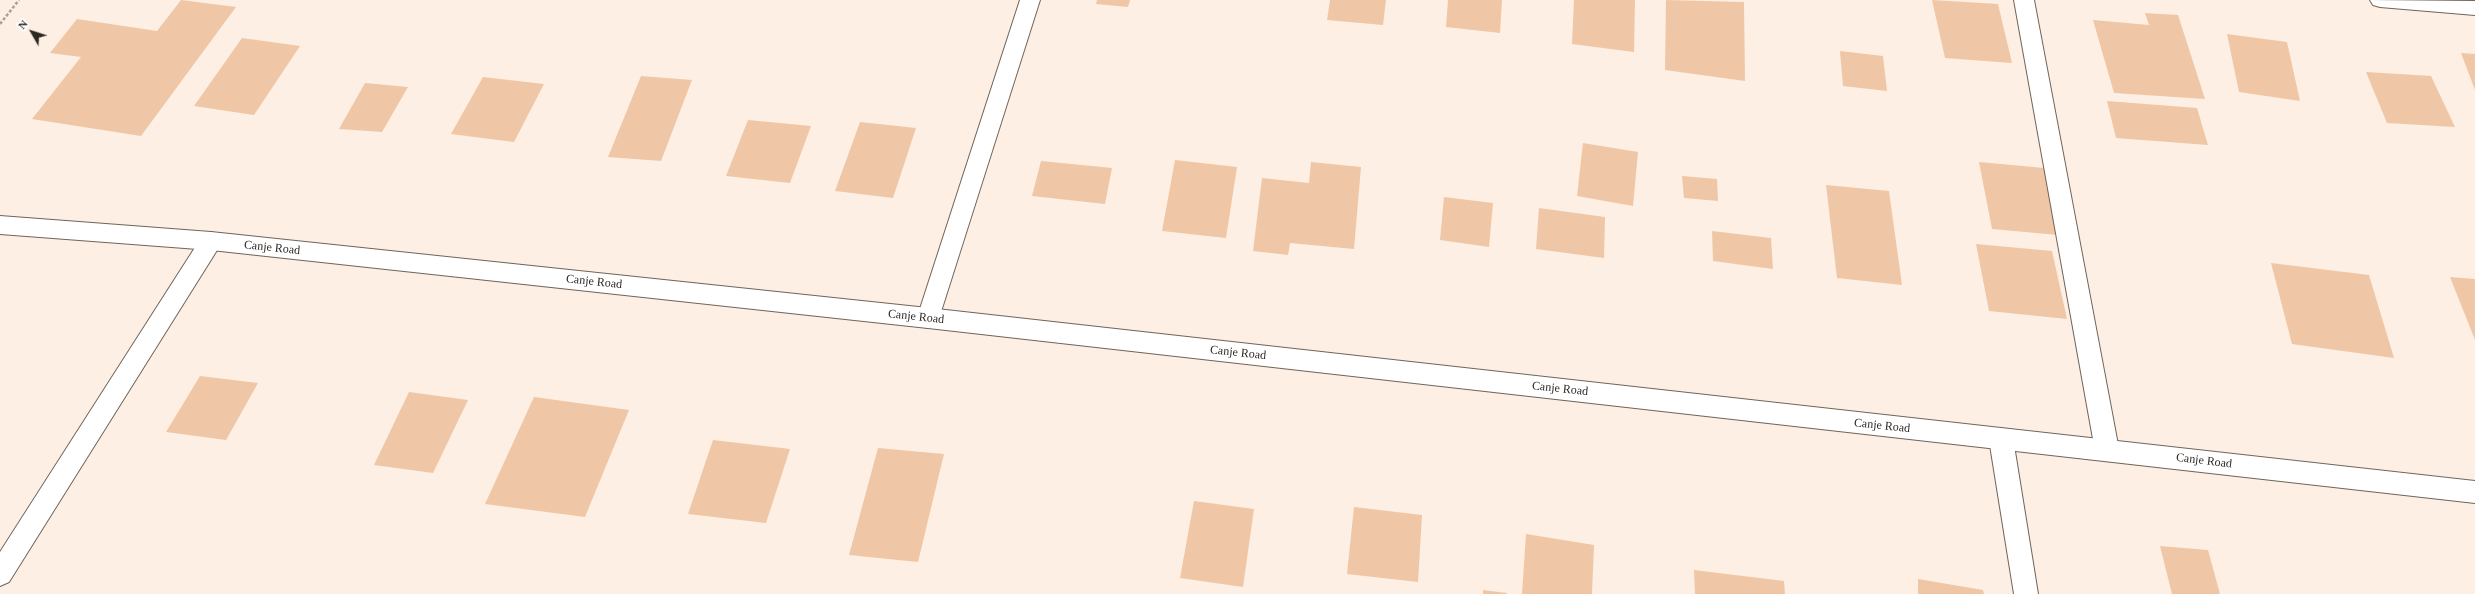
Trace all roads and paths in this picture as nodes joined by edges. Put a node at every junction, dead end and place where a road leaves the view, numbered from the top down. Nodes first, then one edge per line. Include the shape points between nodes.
1 (19, 0) edge
2 (1030, 0) edge
3 (2024, 0) edge
4 (2380, 0) edge
5 (2475, 8) edge
6 (0, 24) edge
7 (0, 225) edge
8 (211, 241) junction
9 (928, 318) junction
10 (2001, 439) junction
11 (2107, 450) junction
12 (2475, 492) edge
13 (0, 574) edge
14 (2026, 594) edge

1 - 6 path
2 - 9 street
3 - 11 street
4 - 5 street
7 - 8 street, Canje Road
8 - 9 street, Canje Road
8 - 13 street
9 - 10 street, Canje Road
10 - 11 street, Canje Road
10 - 14 street
11 - 12 street, Canje Road

